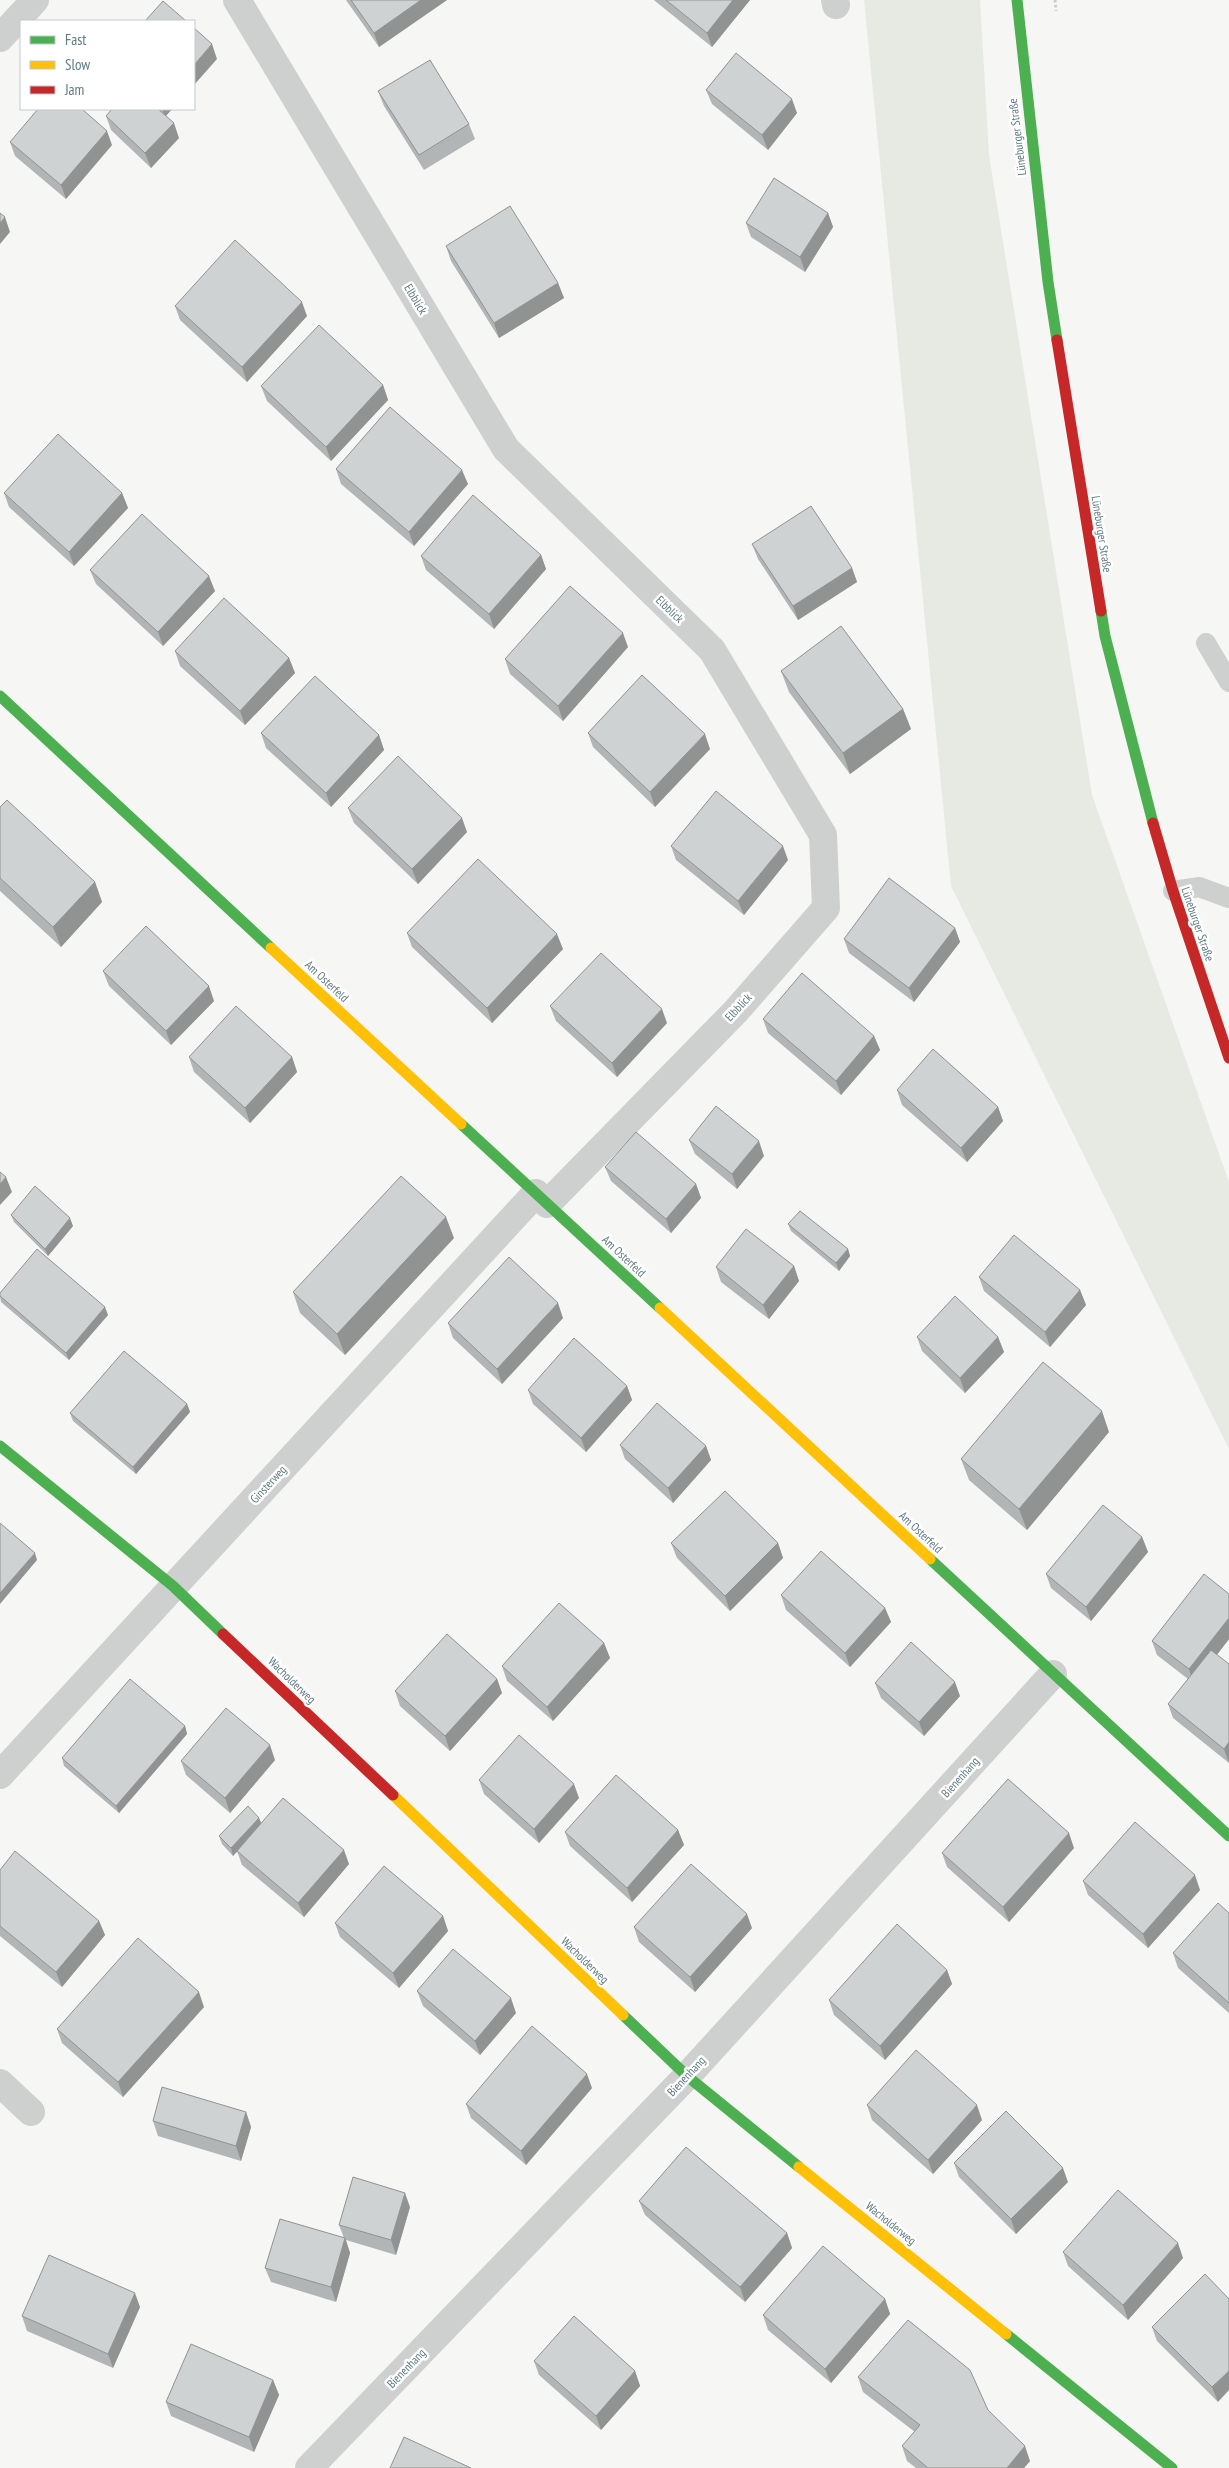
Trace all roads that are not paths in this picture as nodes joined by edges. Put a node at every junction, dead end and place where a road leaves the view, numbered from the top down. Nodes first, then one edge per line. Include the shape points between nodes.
1 (35, 0) edge
2 (237, 0) edge
3 (1018, 0) edge
4 (0, 38) edge
5 (1206, 643) dead end
6 (1229, 682) edge
7 (0, 696) edge
8 (1173, 891) junction
9 (1229, 898) edge
10 (1229, 1058) edge
11 (542, 1199) junction
12 (0, 1446) edge
13 (173, 1586) junction
14 (1054, 1674) junction
15 (0, 1775) edge
16 (1229, 1836) edge
17 (687, 2076) junction
18 (0, 2083) edge
19 (31, 2112) dead end
20 (309, 2468) edge
21 (1172, 2468) edge

1 - 4 street
2 - 11 street, Elbblick via 506,450 712,650 823,835 826,908 736,1011
3 - 8 street, Lüneburger Straße via 1048,282 1105,636 1146,801
5 - 6 lane
7 - 11 street, Am Osterfeld
8 - 9 lane via 1199,887
8 - 10 street, Lüneburger Straße
11 - 13 street, Ginsterweg
11 - 14 street, Am Osterfeld
12 - 13 street, Wacholderweg
13 - 15 street, Ginsterweg
13 - 17 street, Wacholderweg
14 - 16 street, Am Osterfeld
14 - 17 street, Bienenhang
17 - 20 street, Bienenhang
17 - 21 street, Wacholderweg
18 - 19 street

